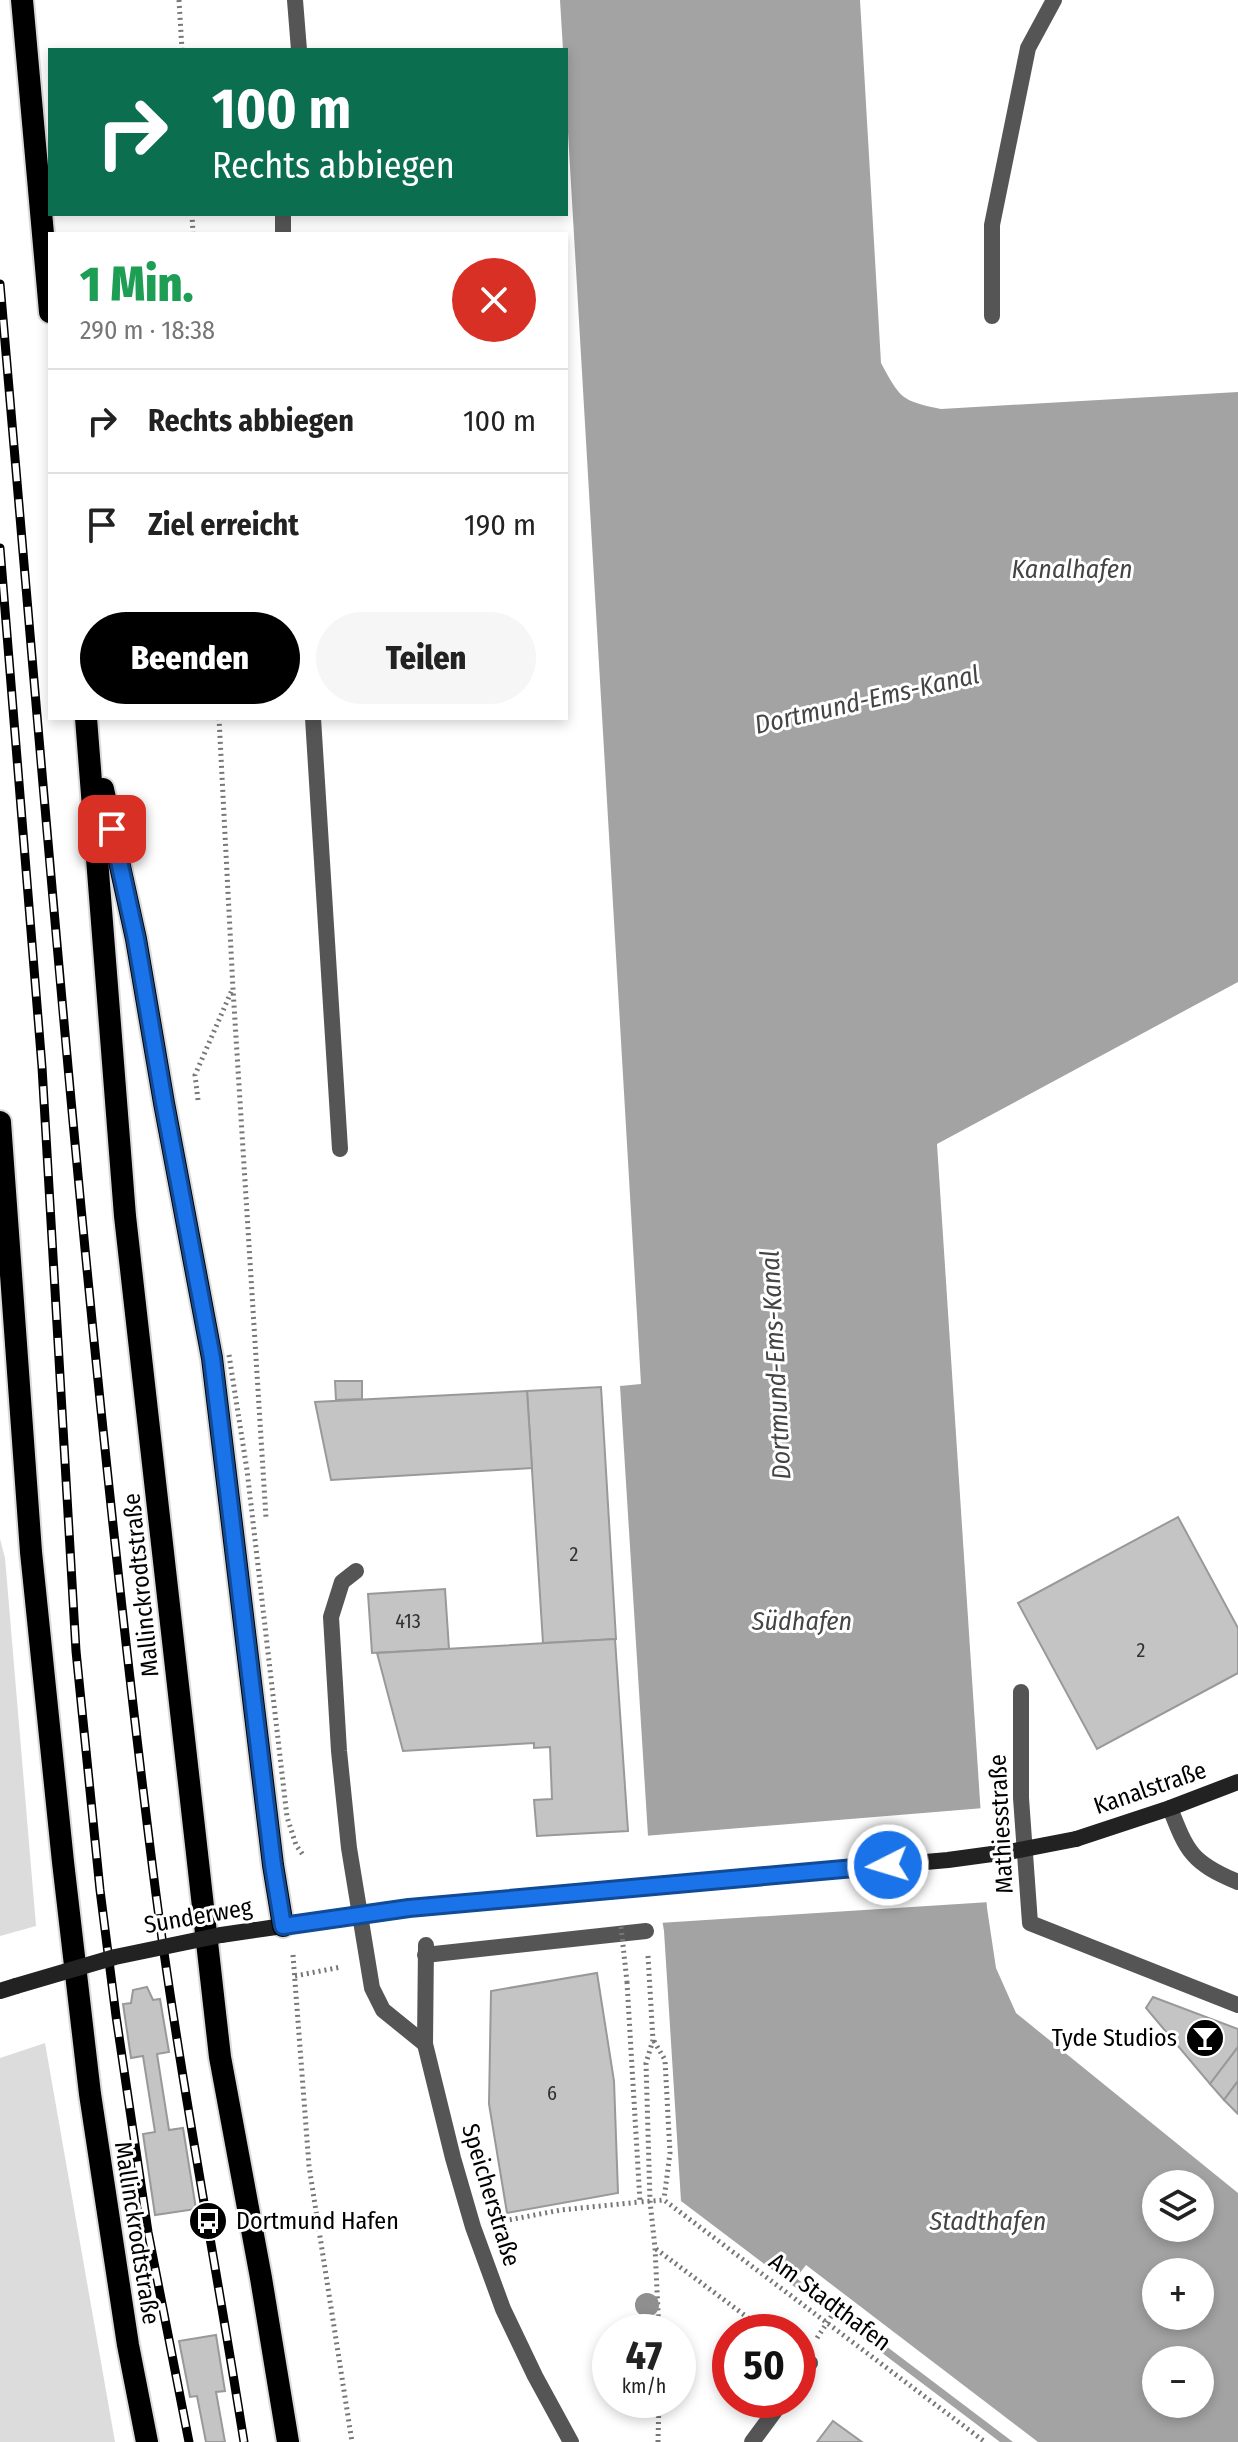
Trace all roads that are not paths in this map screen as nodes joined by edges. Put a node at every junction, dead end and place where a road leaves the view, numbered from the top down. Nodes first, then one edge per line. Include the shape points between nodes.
1 (22, 0) edge
2 (295, 0) edge
3 (1054, 0) edge
4 (299, 48) edge
5 (48, 290) edge
6 (992, 316) dead end
7 (87, 720) edge
8 (87, 720) edge
9 (313, 720) edge
10 (0, 1122) edge
11 (340, 1149) dead end
12 (356, 1571) dead end
13 (1021, 1692) dead end
14 (1238, 1782) edge
15 (1170, 1808) junction
16 (1076, 1839) joint
17 (1238, 1882) edge
18 (283, 1926) junction
19 (646, 1931) road end
20 (8, 1989) edge
21 (1238, 2005) edge
22 (425, 2044) junction
23 (770, 2418) edge
24 (147, 2442) edge
25 (288, 2442) edge
26 (571, 2442) edge
27 (752, 2442) edge

1 - 5 highway
2 - 4 street
3 - 6 street via 1028,48 992,225
7 - 18 highway via 221,1356
8 - 25 highway, Mallinckrodtstraße via 125,1216 220,2057
9 - 11 street
10 - 24 highway, Mallinckrodtstraße via 31,1552 63,1862 90,2094
12 - 22 street via 342,1582 331,1617 349,1848 372,1988 383,2010
13 - 21 street, Mathiesstraße via 1021,1798 1030,1923
14 - 15 main road, Kanalstraße
15 - 16 main road, Kanalstraße
15 - 17 street via 1184,1845 1202,1864
16 - 18 main road, Sunderweg, bridge via 948,1860 409,1908
18 - 20 main road, Sunderweg, bridge via 115,1957
19 - 22 street, Speicherstraße via 425,1950
22 - 26 street, Speicherstraße via 473,2227 503,2309
23 - 27 street

